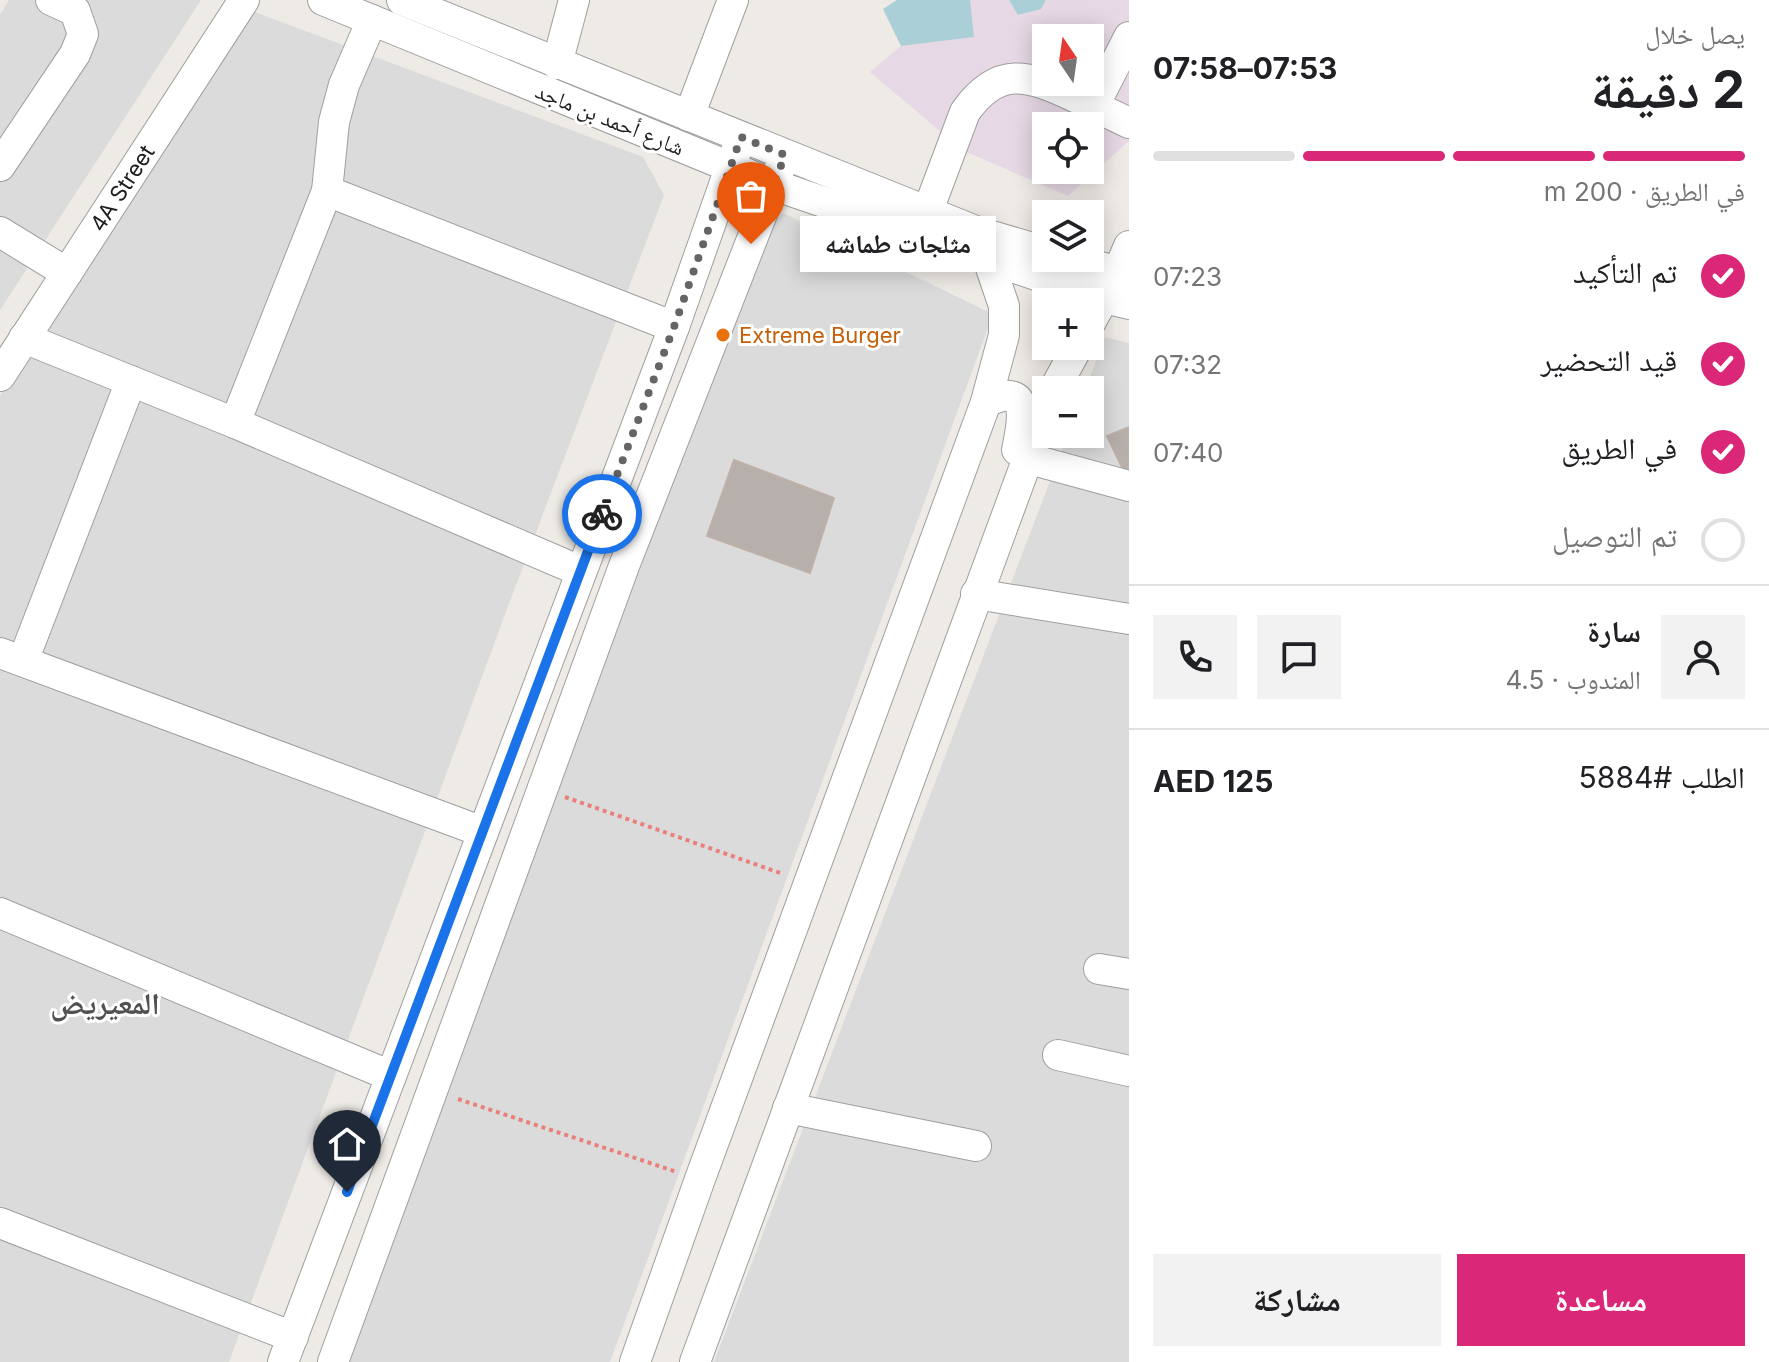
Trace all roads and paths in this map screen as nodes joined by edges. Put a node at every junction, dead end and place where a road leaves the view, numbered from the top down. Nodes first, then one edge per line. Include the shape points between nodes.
1 (51, 0) edge
2 (244, 0) edge
3 (323, 0) edge
4 (402, 0) edge
5 (574, 0) edge
6 (733, 0) edge
7 (451, 10) edge
8 (372, 20) junction
9 (1129, 37) edge
10 (557, 64) junction
11 (1094, 106) junction
12 (689, 116) junction
13 (1129, 123) edge
14 (741, 137) junction
15 (785, 155) junction
16 (0, 166) edge
17 (730, 167) junction
18 (774, 185) junction
19 (327, 191) junction
20 (923, 223) junction
21 (0, 232) edge
22 (987, 247) junction
23 (1032, 251) edge
24 (1104, 262) edge
25 (1125, 264) edge
26 (67, 273) junction
27 (1107, 308) edge
28 (674, 327) junction
29 (24, 338) junction
30 (0, 376) edge
31 (131, 381) junction
32 (986, 402) junction
33 (235, 423) junction
34 (1032, 443) edge
35 (1026, 458) junction
36 (1129, 486) edge
37 (1001, 527) junction
38 (580, 571) junction
39 (976, 594) junction
40 (1129, 619) edge
41 (11, 657) edge
42 (544, 790) junction
43 (483, 832) junction
44 (811, 883) junction
45 (0, 913) edge
46 (1099, 969) dead end
47 (1129, 974) edge
48 (1058, 1055) dead end
49 (1129, 1071) edge
50 (391, 1076) junction
51 (433, 1090) junction
52 (788, 1108) junction
53 (976, 1146) dead end
54 (700, 1179) junction
55 (0, 1223) edge
56 (288, 1349) edge
57 (337, 1361) edge
58 (635, 1362) edge
59 (695, 1362) edge

1 - 16 street via 75,11 83,34
2 - 26 street, 4A Street
3 - 8 street, شارع أحمد بن ماجد
4 - 7 street, شارع أحمد بن ماجد
5 - 10 street
6 - 12 street
7 - 10 street, شارع أحمد بن ماجد
8 - 17 street, شارع أحمد بن ماجد
8 - 19 street via 344,85
9 - 11 street
10 - 12 street, شارع أحمد بن ماجد
11 - 13 street
11 - 20 street via 1037,79 1015,77 991,85 965,112
12 - 14 street, شارع أحمد بن ماجد
14 - 15 street, شارع أحمد بن ماجد
14 - 17 street
15 - 18 street
15 - 20 street, شارع أحمد بن ماجد
17 - 18 street, شارع أحمد بن ماجد
17 - 28 street
18 - 20 street, شارع أحمد بن ماجد
18 - 42 street via 624,566
19 - 28 street
19 - 33 street
20 - 22 street, شارع أحمد بن ماجد
21 - 26 street
22 - 23 street, شارع أحمد بن ماجد
22 - 27 street, شارع أحمد بن ماجد
22 - 32 street via 1004,306 1004,335
24 - 25 street
25 - 27 street
26 - 29 street, 4A Street
28 - 38 street
29 - 30 street, 4A Street
29 - 31 street
31 - 33 street
31 - 41 street
32 - 37 street via 1008,395 1024,414
32 - 44 street
33 - 38 street
34 - 35 street
35 - 36 street
35 - 37 street
37 - 39 street
38 - 43 street
39 - 40 street
39 - 52 street
41 - 43 street
42 - 44 path
42 - 51 street
43 - 50 street
44 - 54 street
45 - 50 street
46 - 47 street
48 - 49 street
50 - 56 street
51 - 54 path
51 - 57 street
52 - 53 street
52 - 59 street
54 - 58 street
55 - 56 street

